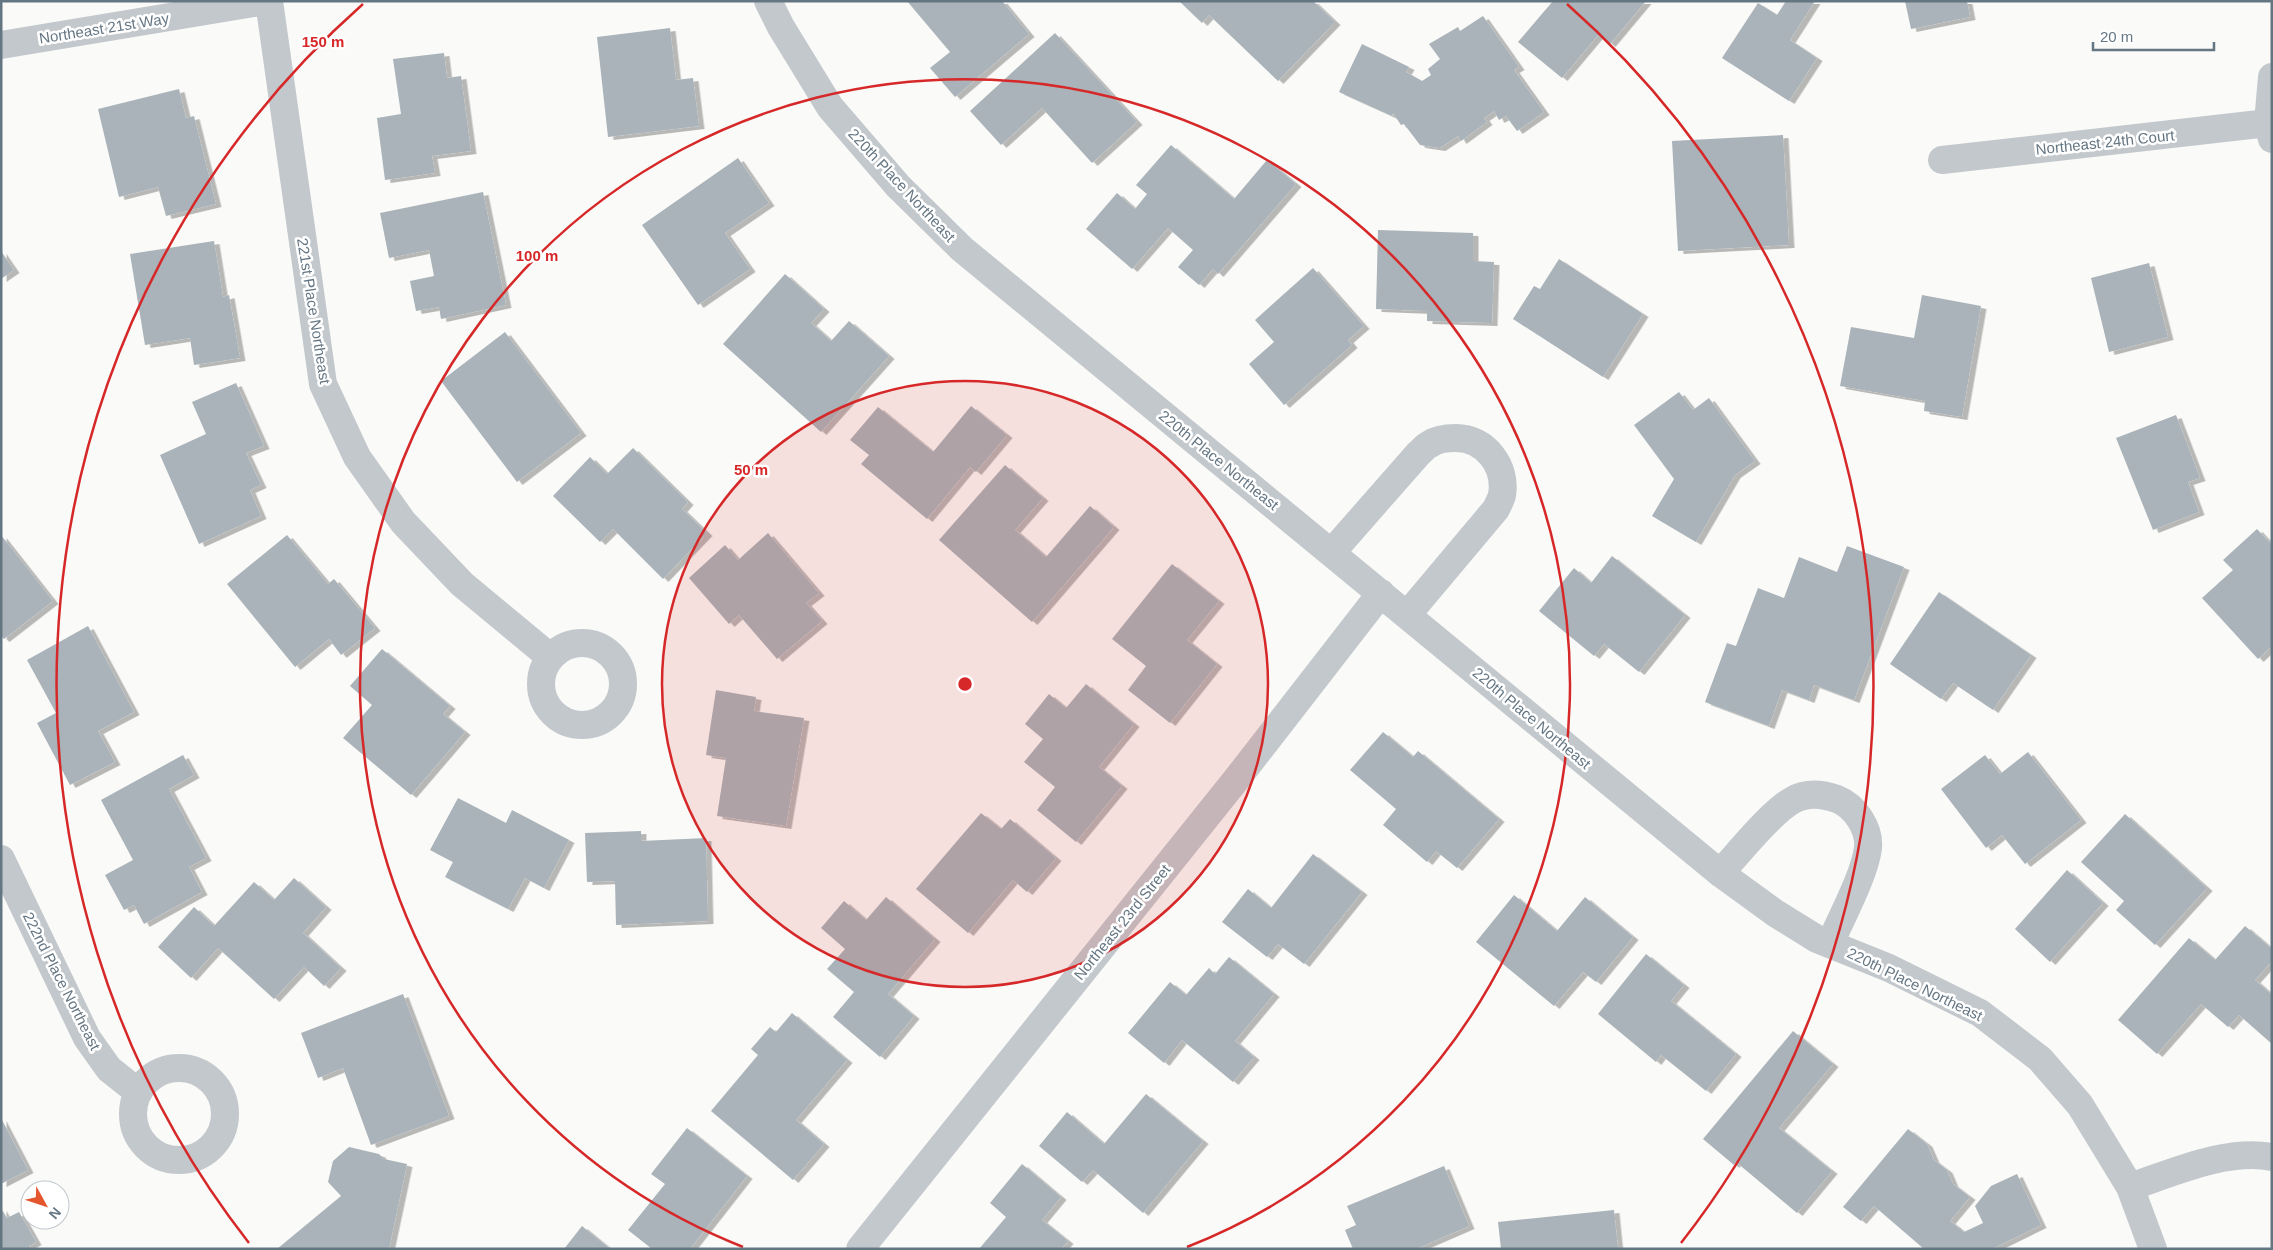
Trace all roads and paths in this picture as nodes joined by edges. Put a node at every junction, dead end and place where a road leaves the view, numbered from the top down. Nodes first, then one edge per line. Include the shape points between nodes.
1 (268, 1) edge
2 (768, 1) edge
3 (1, 45) edge
4 (2272, 77) edge
5 (2270, 131) edge
6 (1942, 160) dead end
7 (1332, 552) junction
8 (1381, 593) junction
9 (1407, 615) junction
10 (550, 658) dead end
11 (1, 859) edge
12 (1720, 873) junction
13 (1830, 944) junction
14 (138, 1092) dead end
15 (2272, 1158) edge
16 (2130, 1186) junction
17 (860, 1249) edge
18 (2153, 1249) edge

1 - 3 street, Northeast 21st Way
1 - 10 street, 221st Place Northeast via 323,384 357,457 404,522 462,584
2 - 7 street, 220th Place Northeast via 830,107 898,186 962,249
4 - 5 street
5 - 6 street, Northeast 24th Court
7 - 8 street, 220th Place Northeast
7 - 9 street via 1430,443 1446,438 1463,438 1490,452 1499,466 1502,480 1502,495 1496,509
8 - 9 street, 220th Place Northeast
8 - 17 street, Northeast 23rd Street via 1233,784
9 - 12 street, 220th Place Northeast
11 - 14 street, 222nd Place Northeast via 87,1038 109,1069
12 - 13 street, 220th Place Northeast via 1775,913
12 - 13 street, 220th Place Northeast via 1781,808 1794,799 1810,794 1827,795 1843,801 1865,828 1868,846 1865,863
13 - 16 street, 220th Place Northeast via 1889,968 1980,1013 2040,1059 2080,1105
15 - 16 street via 2240,1156 2196,1165
16 - 18 street, 220th Place Northeast

